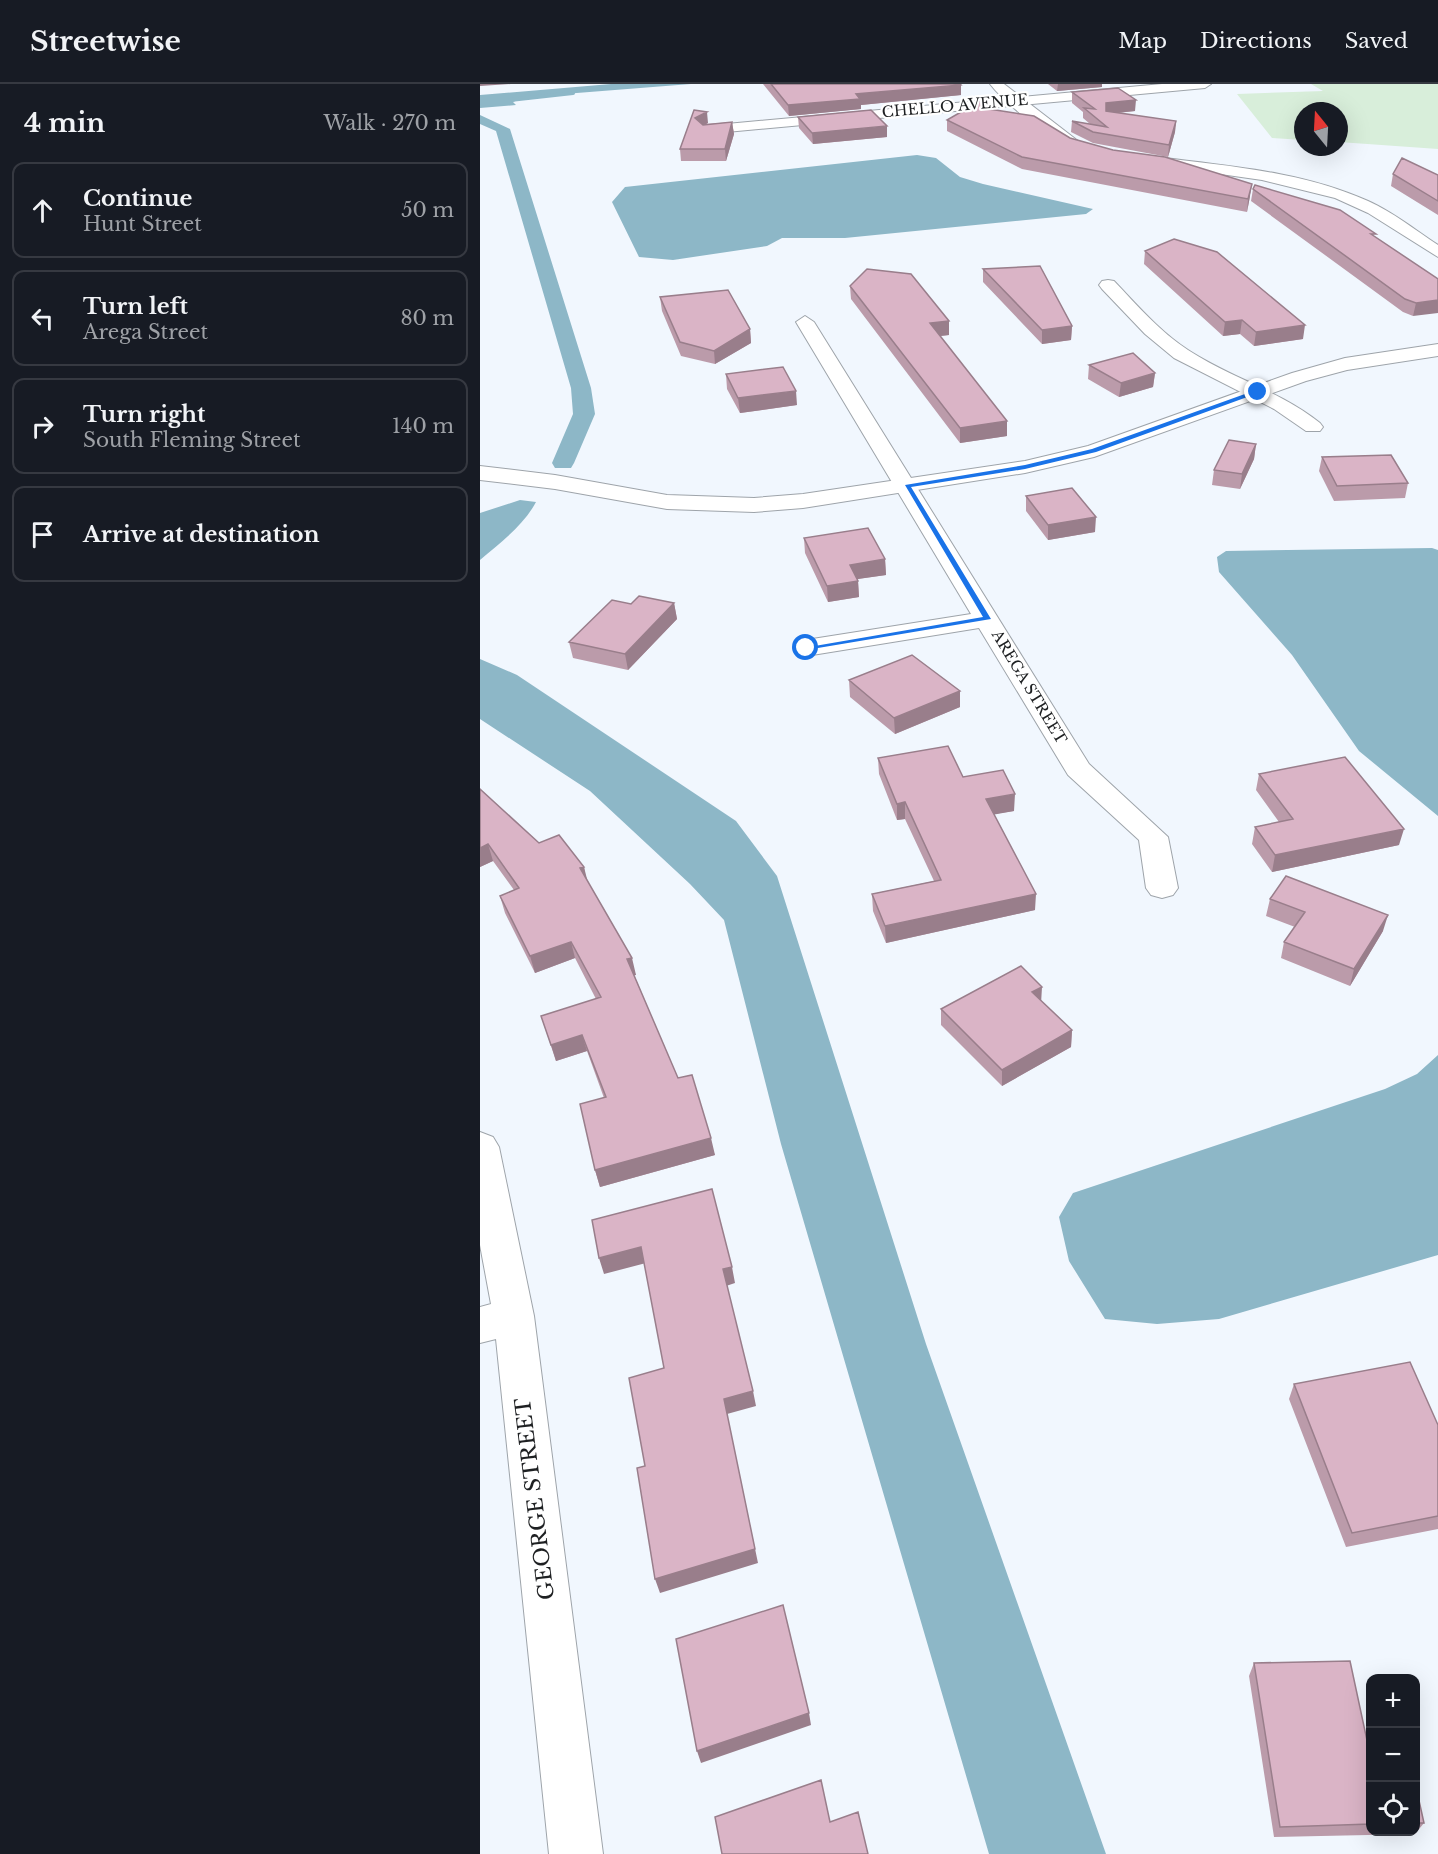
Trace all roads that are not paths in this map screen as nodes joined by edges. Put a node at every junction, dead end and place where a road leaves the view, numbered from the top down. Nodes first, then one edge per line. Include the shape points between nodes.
1 (996, 84) edge
2 (1205, 84) edge
3 (1016, 101) junction
4 (705, 130) edge
5 (1082, 145) edge
6 (1145, 160) edge
7 (1438, 252) edge
8 (1108, 285) dead end
9 (805, 322) dead end
10 (1438, 350) edge
11 (1258, 392) junction
12 (1313, 428) dead end
13 (480, 473) edge
14 (907, 486) junction
15 (988, 619) junction
16 (806, 648) dead end
17 (1162, 888) dead end
18 (480, 1147) edge
19 (497, 1320) edge
20 (576, 1854) edge

1 - 3 street
2 - 3 street, CHELLO AVENUE
3 - 4 street, CHELLO AVENUE
3 - 5 street via 1049,129
6 - 7 street via 1272,179 1342,196 1365,205
8 - 11 street via 1156,335 1183,355
9 - 14 street, AREGA STREET
10 - 11 street via 1345,364
11 - 12 street via 1291,408
11 - 14 street via 1094,451 1025,467
13 - 14 street via 667,502 711,504 803,501
14 - 15 street, AREGA STREET
15 - 16 street
15 - 17 street, AREGA STREET via 1078,769 1153,837
18 - 19 street, GEORGE STREET
19 - 20 street, GEORGE STREET

